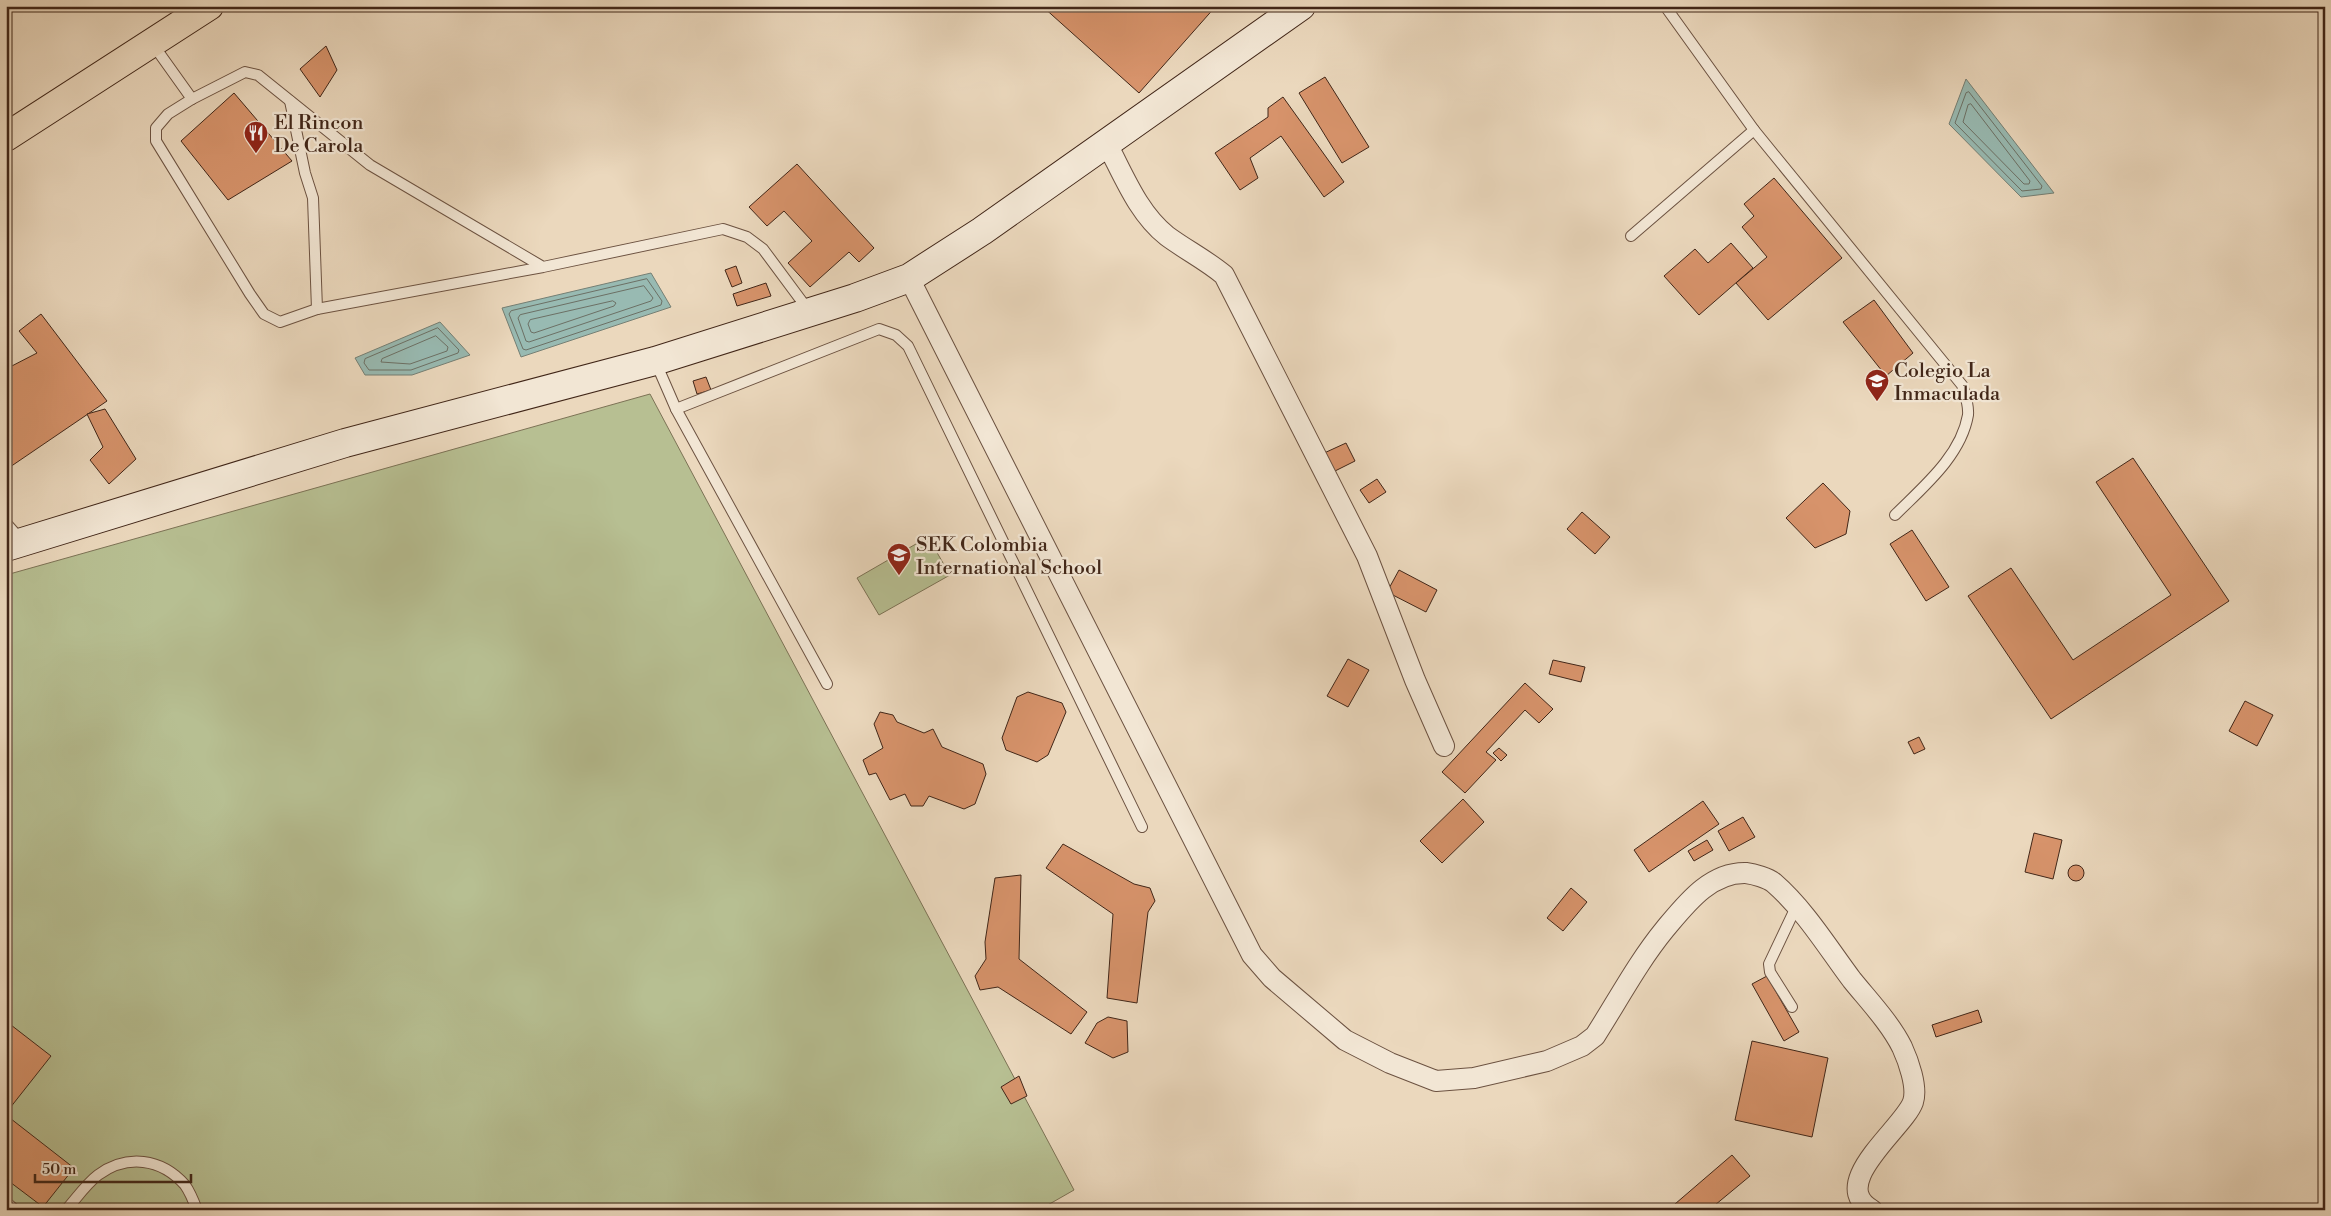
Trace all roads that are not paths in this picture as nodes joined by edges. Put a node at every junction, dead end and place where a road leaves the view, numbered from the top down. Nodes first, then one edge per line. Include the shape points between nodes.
1 (209, 6) edge
2 (1301, 6) edge
3 (1665, 6) edge
4 (152, 43) junction
5 (192, 99) junction
6 (290, 101) junction
7 (1754, 130) junction
8 (6, 137) edge
9 (1107, 144) junction
10 (1631, 236) dead end
11 (543, 266) junction
12 (909, 278) junction
13 (317, 309) junction
14 (810, 312) junction
15 (655, 361) junction
16 (676, 409) junction
17 (1895, 515) dead end
18 (12, 537) edge
19 (827, 684) dead end
20 (1444, 746) dead end
21 (1142, 827) dead end
22 (1796, 907) junction
23 (1792, 1008) dead end
24 (6, 1202) edge
25 (15, 1210) edge
26 (66, 1210) edge
27 (197, 1210) edge
28 (1872, 1210) edge

1 - 4 highway
2 - 9 street
3 - 7 lane
4 - 5 lane
4 - 8 highway
5 - 6 lane via 245,72 258,75
5 - 13 lane via 168,114 156,128 156,141 264,314 280,322
6 - 11 lane via 370,165
6 - 13 lane via 313,198
7 - 10 lane
7 - 17 lane via 1962,384 1968,401 1968,415 1962,434 1934,477
9 - 12 street
9 - 20 street via 1149,217 1166,235 1224,275 1368,556
11 - 13 lane
11 - 14 lane via 723,229 747,237 763,249
12 - 14 street
12 - 22 street via 1252,954 1272,978 1345,1040 1390,1063 1436,1080 1474,1078 1547,1060 1582,1046 1595,1036 1650,948 1683,908 1712,882 1748,873 1772,882
14 - 15 street
15 - 16 lane
15 - 18 street via 345,443
16 - 19 lane
16 - 21 lane via 879,329 896,335 908,346
22 - 23 lane via 1769,964 1770,972
22 - 28 street via 1902,1047 1913,1081 1914,1100 1906,1117 1878,1148 1858,1180 1859,1194
24 - 25 lane
26 - 27 lane via 97,1176 110,1168 143,1160 164,1167 186,1186

